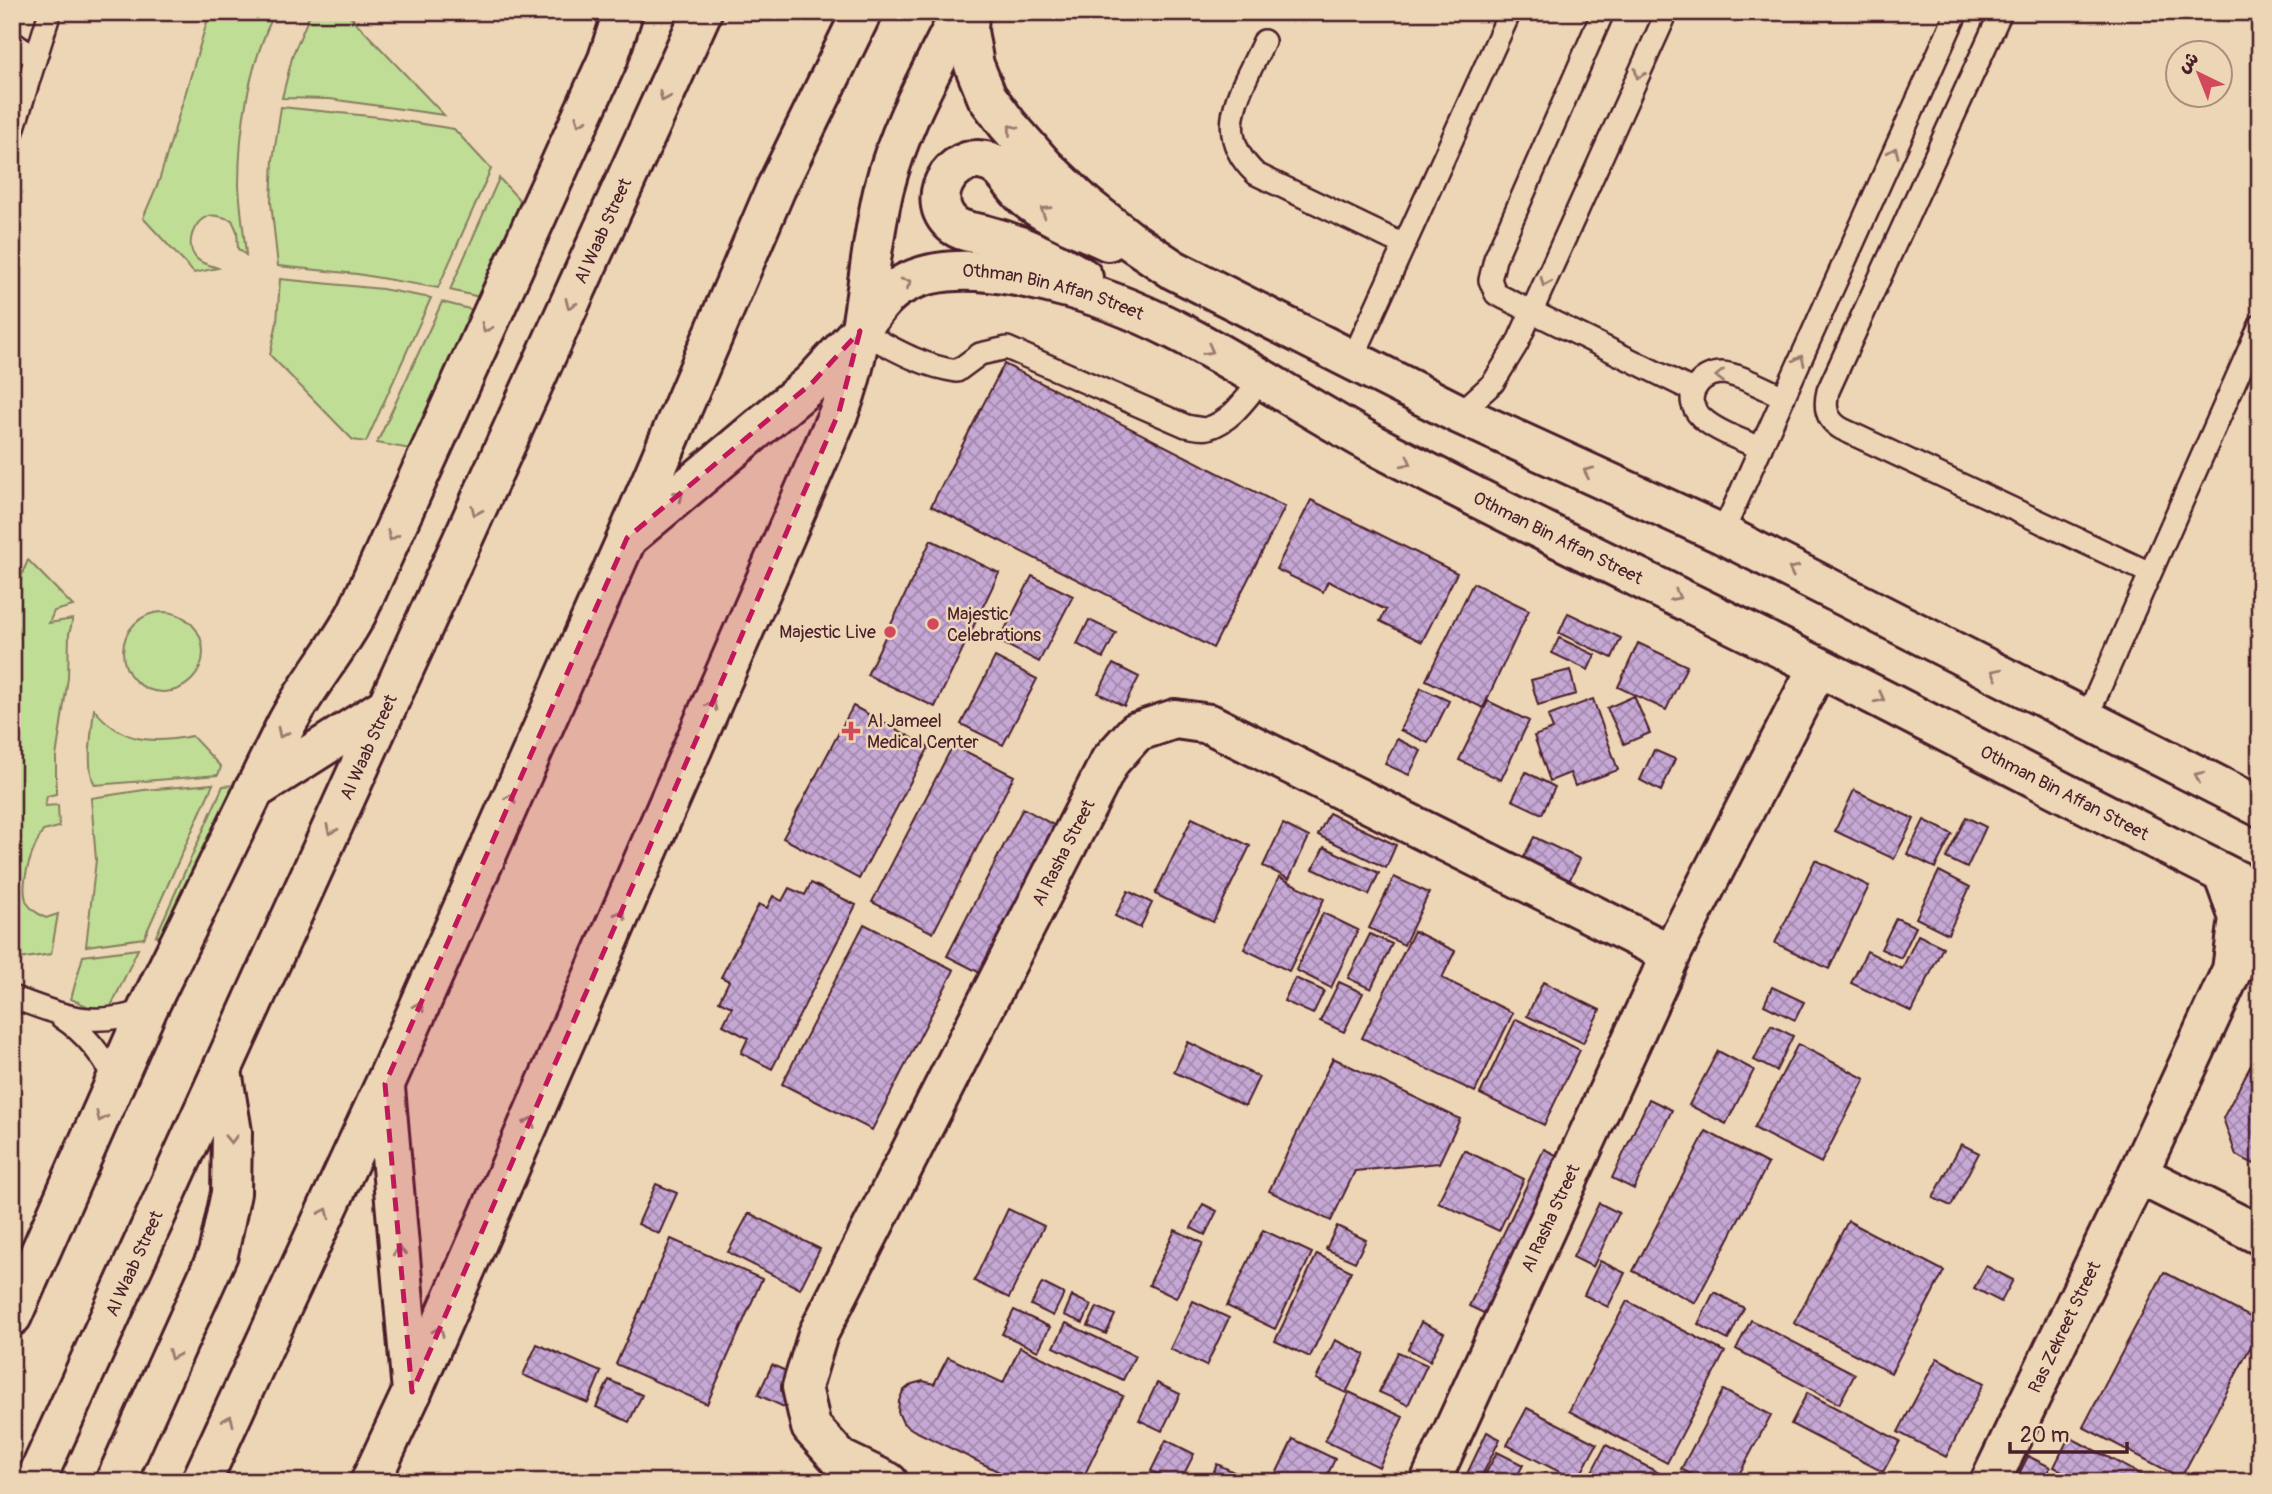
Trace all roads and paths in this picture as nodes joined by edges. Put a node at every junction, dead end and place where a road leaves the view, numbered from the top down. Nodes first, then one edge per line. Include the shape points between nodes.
1 (50, 12) edge
2 (623, 12) edge
3 (685, 12) edge
4 (702, 12) edge
5 (862, 12) edge
6 (961, 12) edge
7 (969, 12) edge
8 (1510, 12) edge
9 (1602, 12) edge
10 (1667, 12) edge
11 (1957, 12) edge
12 (2001, 12) edge
13 (1264, 41) dead end
14 (12, 42) edge
15 (684, 52) junction
16 (35, 58) junction
17 (12, 134) edge
18 (1404, 245) junction
19 (1174, 270) junction
20 (1532, 311) junction
21 (1150, 316) junction
22 (2260, 325) edge
23 (860, 331) junction
24 (1352, 360) junction
25 (1262, 379) junction
26 (1694, 390) junction
27 (1784, 397) junction
28 (1459, 414) junction
29 (1761, 448) junction
30 (1722, 534) junction
31 (627, 538) junction
32 (2150, 573) junction
33 (1818, 667) junction
34 (387, 706) junction
35 (2086, 719) junction
36 (253, 791) junction
37 (2260, 807) edge
38 (2223, 874) junction
39 (2260, 892) edge
40 (2260, 939) edge
41 (1671, 954) junction
42 (2232, 970) junction
43 (12, 997) edge
44 (147, 1010) junction
45 (54, 1012) junction
46 (222, 1071) junction
47 (116, 1083) junction
48 (385, 1084) junction
49 (2138, 1174) junction
50 (2260, 1235) edge
51 (12, 1316) edge
52 (412, 1392) junction
53 (35, 1482) edge
54 (115, 1482) edge
55 (201, 1482) edge
56 (370, 1482) edge
57 (888, 1482) edge
58 (1430, 1482) edge
59 (1990, 1482) edge

1 - 16 lane
2 -> 36 street via 608,59 357,613 296,706
3 - 15 street
4 - 15 street, Al Waab Street
5 - 31 street via 776,188
6 - 23 street via 892,158
19 -> 7 street via 1085,205 1008,125 987,97 974,65
8 - 18 lane
9 - 20 lane via 1490,280 1496,294
10 -> 20 lane
27 -> 11 lane
12 - 32 lane via 1828,391 1825,407 1842,429
13 - 18 lane via 1232,116 1238,154 1256,174
14 - 16 lane
15 -> 34 street, Al Waab Street
16 - 17 lane
18 - 24 lane
19 -> 21 street via 1042,210 993,164 968,161 946,176 940,201 951,223 1048,258
19 - 24 street
20 - 26 lane
20 - 28 lane via 1493,383
23 -> 21 street, Othman Bin Affan Street via 877,306 899,286 927,274 957,271 1055,284
21 -> 25 street, Othman Bin Affan Street
22 - 32 lane
23 - 25 lane via 914,360 957,371 980,354 1007,348 1186,426 1206,429 1242,404
31 -> 23 street, Othman Bin Affan Street via 804,390
52 -> 23 street via 839,412 857,359
24 - 28 street
25 -> 33 street, Othman Bin Affan Street via 1382,449
27 -> 26 lane via 1719,373 1708,376
26 - 29 lane via 1693,402 1703,421
27 - 29 lane
30 -> 28 street
29 - 30 lane
35 -> 30 street
48 -> 31 street
32 - 35 lane
33 -> 38 street, Othman Bin Affan Street
33 - 41 street, Al Rasha Street
34 - 36 street
34 -> 46 street, Al Waab Street
37 -> 35 street
36 - 44 street
38 - 39 street, Othman Bin Affan Street
38 - 42 street, Ras Zekreet Street via 2239,918
40 - 42 street, Ras Zekreet Street
41 - 57 street, Al Rasha Street via 1210,724 1175,719 1136,733 1110,761 818,1334 802,1387 811,1427 840,1459
41 - 58 street, Al Rasha Street
42 - 49 street, Ras Zekreet Street
43 - 45 lane
44 - 45 lane via 100,1020
44 - 47 street
45 - 47 lane via 91,1042
46 - 53 street, Al Waab Street
46 -> 54 street via 232,1132 231,1193 218,1254
47 -> 51 street
52 -> 48 street
55 -> 48 street
49 - 50 street
49 - 59 street, Ras Zekreet Street
52 - 56 street

